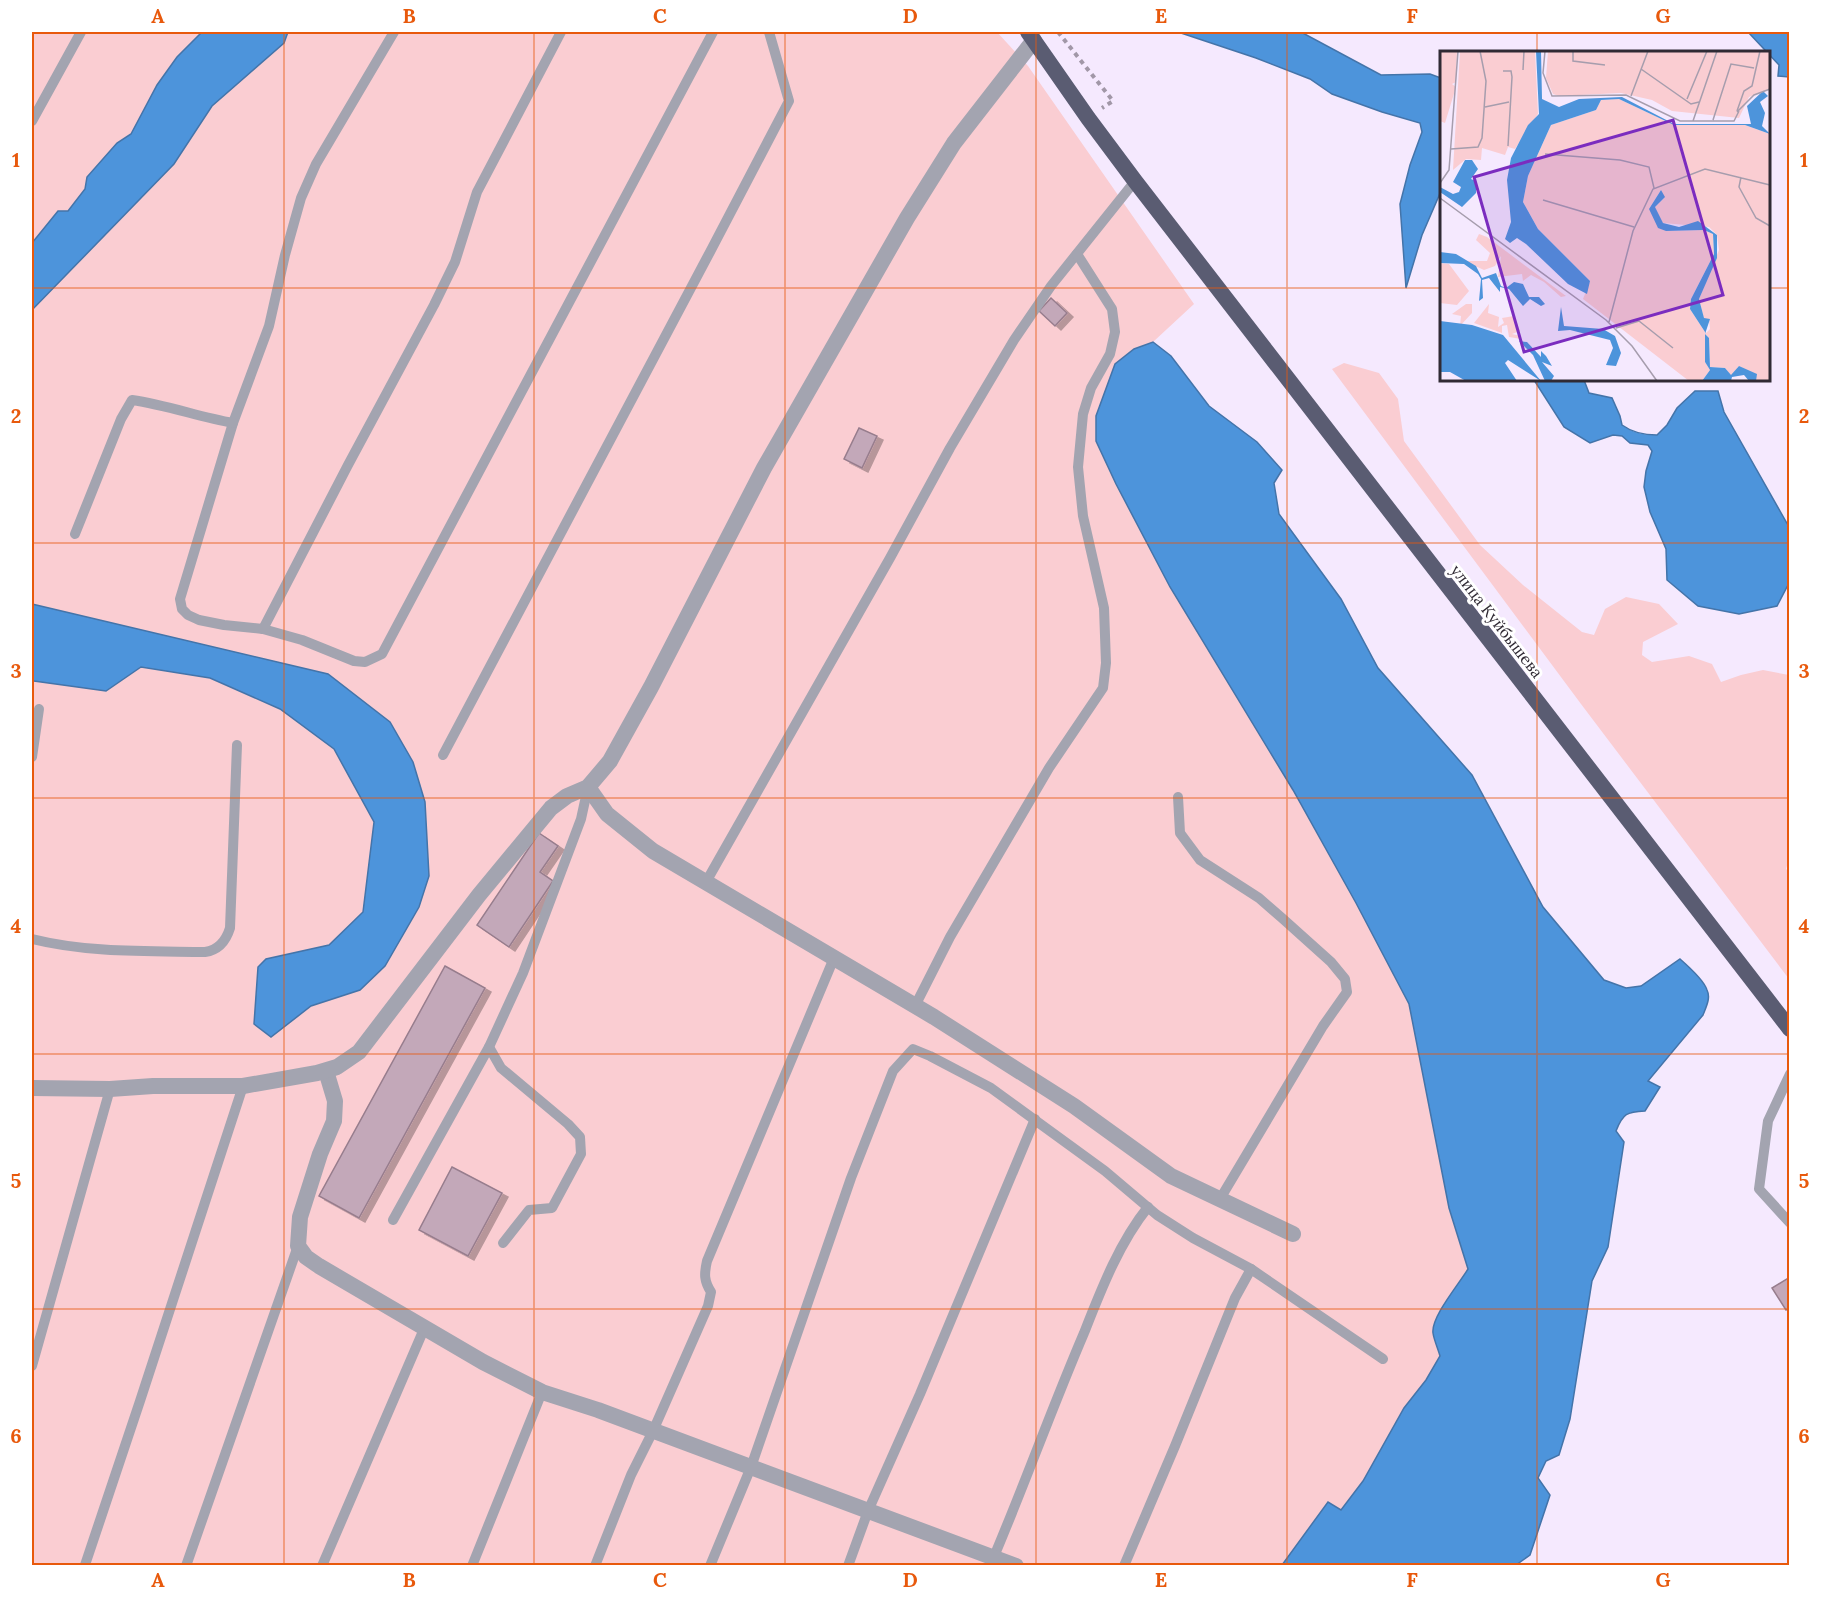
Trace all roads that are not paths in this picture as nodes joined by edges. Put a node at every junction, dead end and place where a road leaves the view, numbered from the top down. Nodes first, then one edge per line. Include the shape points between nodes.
1 (81, 32) edge
2 (394, 32) edge
3 (561, 32) edge
4 (713, 32) edge
5 (769, 32) edge
6 (1031, 36) edge
7 (32, 121) edge
8 (1135, 181) junction
9 (1077, 254) junction
10 (233, 423) junction
11 (75, 534) dead end
12 (263, 629) junction
13 (39, 709) dead end
14 (237, 745) dead end
15 (443, 755) dead end
16 (32, 757) edge
17 (588, 787) junction
18 (1178, 797) dead end
19 (706, 882) junction
20 (32, 939) edge
21 (834, 958) junction
22 (915, 1006) junction
23 (1790, 1029) edge
24 (489, 1047) junction
25 (326, 1071) junction
26 (1790, 1074) edge
27 (243, 1086) junction
28 (32, 1088) edge
29 (110, 1089) junction
30 (1035, 1119) junction
31 (1220, 1199) junction
32 (1148, 1207) junction
33 (393, 1221) dead end
34 (1790, 1223) edge
35 (1293, 1234) dead end
36 (503, 1243) dead end
37 (298, 1246) junction
38 (1251, 1269) junction
39 (424, 1329) junction
40 (1383, 1359) dead end
41 (32, 1366) edge
42 (542, 1392) junction
43 (653, 1431) junction
44 (751, 1467) junction
45 (868, 1511) junction
46 (992, 1562) edge
47 (85, 1565) edge
48 (186, 1566) edge
49 (322, 1566) edge
50 (472, 1566) edge
51 (596, 1566) edge
52 (710, 1566) edge
53 (848, 1566) edge
54 (1016, 1566) edge
55 (1124, 1566) edge

1 - 7 lane
2 - 10 lane via 316,164 301,198 269,326
3 - 12 lane via 477,192 454,262 434,305
4 - 12 lane via 382,654 365,662 354,661
5 - 15 lane via 789,101
6 - 8 highway, улица Куйбышева
6 - 17 street via 954,143 907,219 764,468 610,761
8 - 9 lane
8 - 23 highway, улица Куйбышева
9 - 19 lane via 1014,340 956,438
9 - 22 lane via 1112,309 1115,332 1110,354 1091,388 1083,414 1078,467 1083,516 1104,608 1103,688 1049,768 950,937
10 - 11 lane via 132,400
10 - 12 lane via 180,599 182,609 199,620
13 - 16 lane
14 - 20 lane via 230,928 223,943 205,952 117,951
17 - 19 street via 607,814 652,851
17 - 24 lane via 581,819 523,973
17 - 25 street via 567,795 551,808 359,1052
18 - 31 lane via 1180,833 1200,860 1259,898 1282,918 1331,962 1345,979 1347,992
19 - 21 street
21 - 22 street
21 - 43 lane via 707,1261 704,1276 711,1292 708,1306
22 - 31 street via 1074,1106 1171,1176
24 - 33 lane
24 - 36 lane via 501,1068 568,1124 580,1137 581,1146 581,1154 552,1208 529,1210
25 - 27 street
25 - 37 street via 335,1101 334,1121 300,1217
26 - 34 lane via 1768,1121 1759,1189
27 - 29 street
27 - 47 lane
28 - 29 street
29 - 41 lane
30 - 32 lane
30 - 44 lane via 991,1088 913,1049 893,1071 851,1178
30 - 45 lane
31 - 35 street
32 - 38 lane via 1193,1238
32 - 46 lane via 1134,1226 1093,1311
37 - 39 street via 319,1266
37 - 48 lane
38 - 40 lane
38 - 55 lane via 1235,1298
39 - 42 street
39 - 49 lane
42 - 43 street
42 - 50 lane
43 - 44 street
43 - 51 lane via 631,1475
44 - 45 street
44 - 52 lane
45 - 46 street
45 - 53 lane
46 - 54 street

